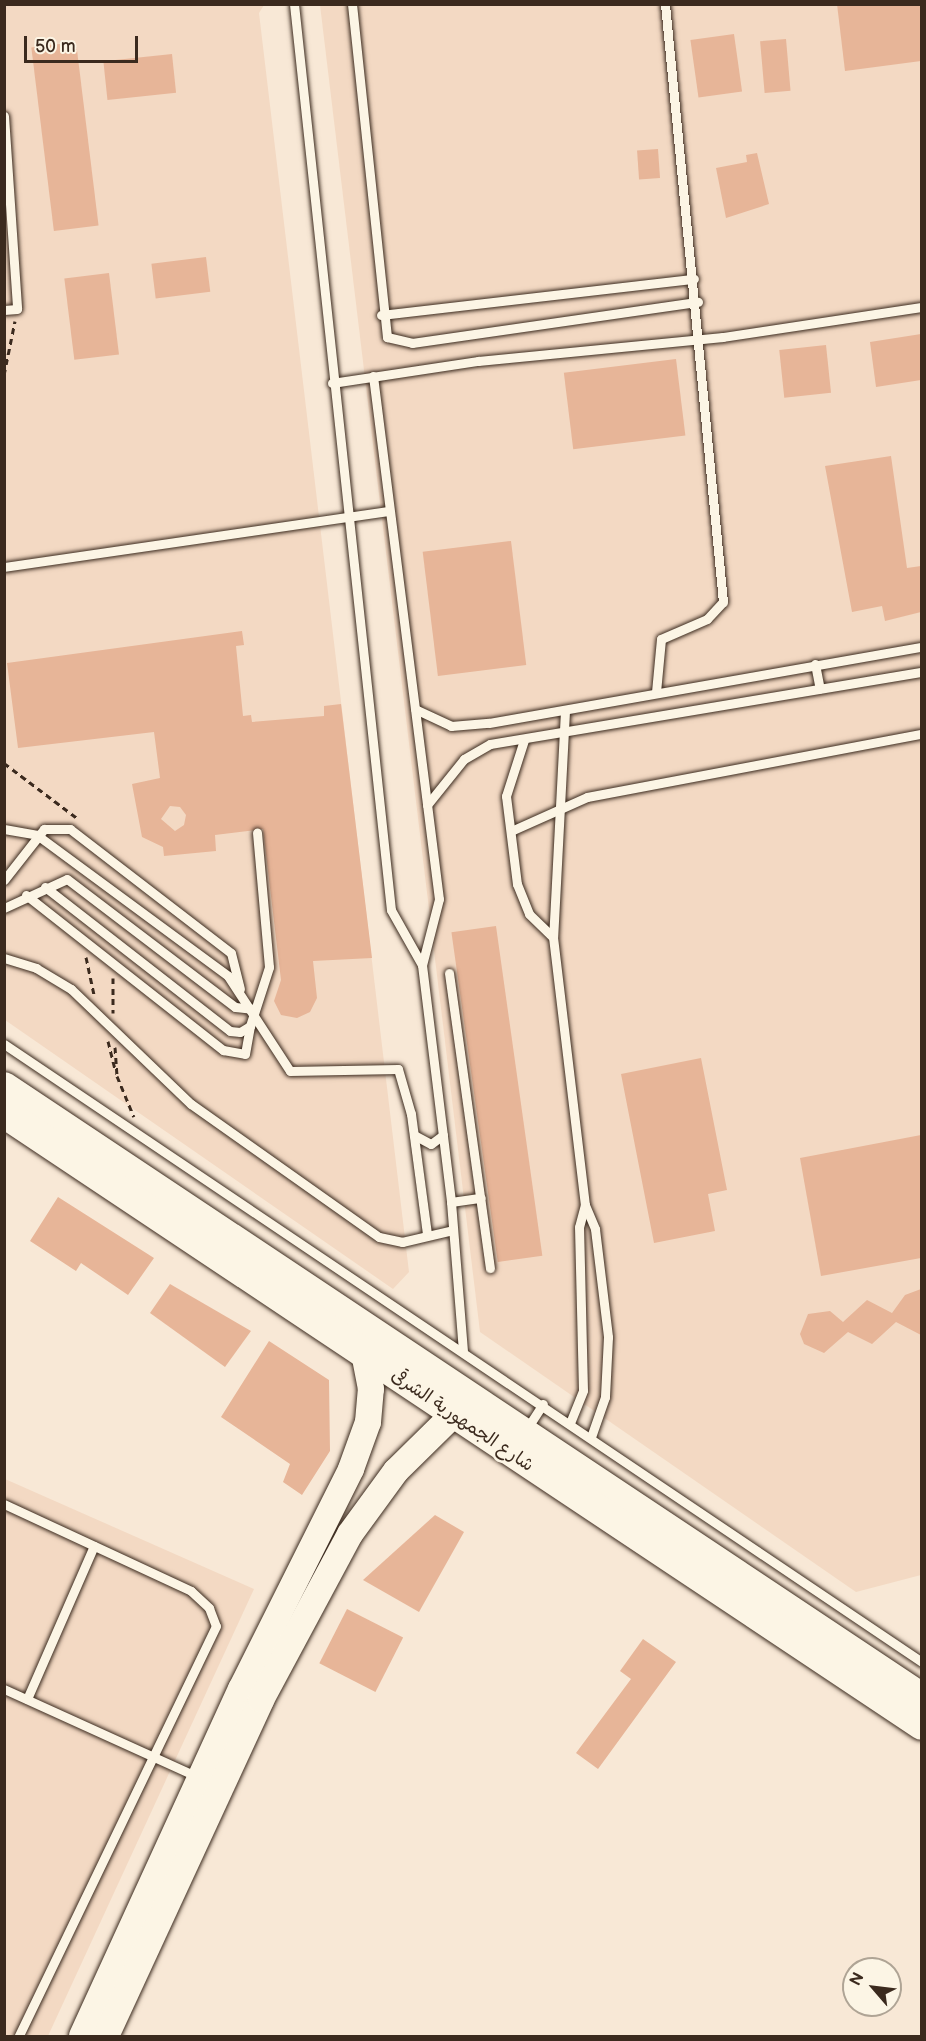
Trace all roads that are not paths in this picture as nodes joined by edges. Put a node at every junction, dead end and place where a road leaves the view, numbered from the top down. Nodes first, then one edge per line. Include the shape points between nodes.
1 (294, 4) edge
2 (352, 4) edge
3 (665, 4) edge
4 (4, 116) edge
5 (694, 279) junction
6 (698, 302) junction
7 (921, 308) edge
8 (4, 310) edge
9 (381, 315) junction
10 (702, 340) junction
11 (373, 376) junction
12 (332, 383) junction
13 (388, 511) junction
14 (348, 519) junction
15 (4, 567) edge
16 (921, 647) edge
17 (815, 664) junction
18 (921, 672) edge
19 (820, 689) junction
20 (656, 692) junction
21 (415, 709) junction
22 (565, 711) junction
23 (562, 733) junction
24 (921, 734) edge
25 (524, 740) junction
26 (427, 805) junction
27 (558, 807) junction
28 (4, 830) edge
29 (511, 831) junction
30 (257, 833) dead end
31 (37, 835) junction
32 (4, 880) edge
33 (45, 887) junction
34 (26, 895) junction
35 (4, 908) edge
36 (553, 936) junction
37 (4, 958) edge
38 (422, 964) junction
39 (449, 973) dead end
40 (240, 991) junction
41 (254, 1009) junction
42 (250, 1026) junction
43 (4, 1044) edge
44 (4, 1087) edge
45 (4, 1113) edge
46 (443, 1135) junction
47 (414, 1136) junction
48 (481, 1198) junction
49 (451, 1202) junction
50 (585, 1206) junction
51 (453, 1230) junction
52 (426, 1234) junction
53 (490, 1268) dead end
54 (370, 1346) junction
55 (463, 1351) junction
56 (543, 1404) junction
57 (452, 1416) junction
58 (570, 1423) junction
59 (510, 1433) junction
60 (591, 1437) junction
61 (4, 1504) edge
62 (94, 1546) junction
63 (921, 1662) edge
64 (4, 1689) edge
65 (251, 1695) junction
66 (921, 1698) edge
67 (27, 1699) junction
68 (921, 1725) edge
69 (150, 1755) junction
70 (200, 1778) junction
71 (19, 2037) edge
72 (82, 2037) edge
73 (106, 2037) edge

1 - 12 lane
2 - 9 lane
3 - 5 lane
4 - 8 lane via 17,309
5 - 6 lane
5 - 9 lane
6 - 9 lane via 412,343 387,337
6 - 10 lane
7 - 10 lane
10 - 11 lane
10 - 20 lane via 723,602 707,620 661,639
11 - 12 lane
11 - 13 lane
12 - 14 lane
13 - 14 lane
13 - 21 lane
14 - 15 lane
14 - 38 lane via 391,909
16 - 17 lane
17 - 19 lane
17 - 20 lane
18 - 19 lane
19 - 23 lane
20 - 22 lane
21 - 22 lane via 451,726
21 - 26 lane
22 - 23 lane
23 - 25 lane
23 - 27 lane
24 - 27 lane via 613,791
25 - 26 lane via 475,750
25 - 29 lane via 507,782
26 - 38 lane via 439,899
27 - 29 lane
27 - 36 lane
28 - 31 lane
29 - 36 lane via 521,900
30 - 41 lane via 268,967
31 - 32 lane
31 - 40 lane via 228,976
31 - 40 lane via 59,826 82,838 231,953
33 - 34 lane
33 - 41 lane via 67,879 229,1003
33 - 42 lane via 230,1031
34 - 35 lane
34 - 42 lane via 223,1050 244,1054
36 - 50 lane
37 - 52 lane via 36,968 71,990 191,1104 379,1238 402,1242
38 - 46 lane
39 - 48 lane
40 - 41 lane
41 - 42 lane
41 - 47 lane via 290,1071 398,1069
43 - 55 lane
44 - 54 main road, شارع الجمهورية الشرقى
45 - 54 main road, شارع الجمهورية الشرقى
46 - 47 lane via 431,1144
46 - 49 lane
47 - 52 lane
48 - 49 lane
48 - 53 lane
49 - 51 lane
50 - 58 lane via 579,1227 584,1390
50 - 60 lane via 595,1229 608,1337 605,1397
51 - 52 lane
51 - 55 lane
54 - 57 main road, شارع الجمهورية الشرقى
54 - 59 main road, شارع الجمهورية الشرقى
54 - 65 main road via 371,1408 355,1460
55 - 56 lane
56 - 58 lane
56 - 59 lane
57 - 59 main road, شارع الجمهورية الشرقى
57 - 65 main road via 396,1471 350,1534
58 - 60 lane
59 - 66 main road, شارع الجمهورية الشرقى
59 - 68 main road, شارع الجمهورية الشرقى
60 - 63 lane
61 - 62 lane
62 - 67 lane
62 - 69 lane via 191,1591 214,1617 214,1635
64 - 67 lane
65 - 70 main road
65 - 73 main road
67 - 69 lane
69 - 70 lane
69 - 71 lane
70 - 72 main road

